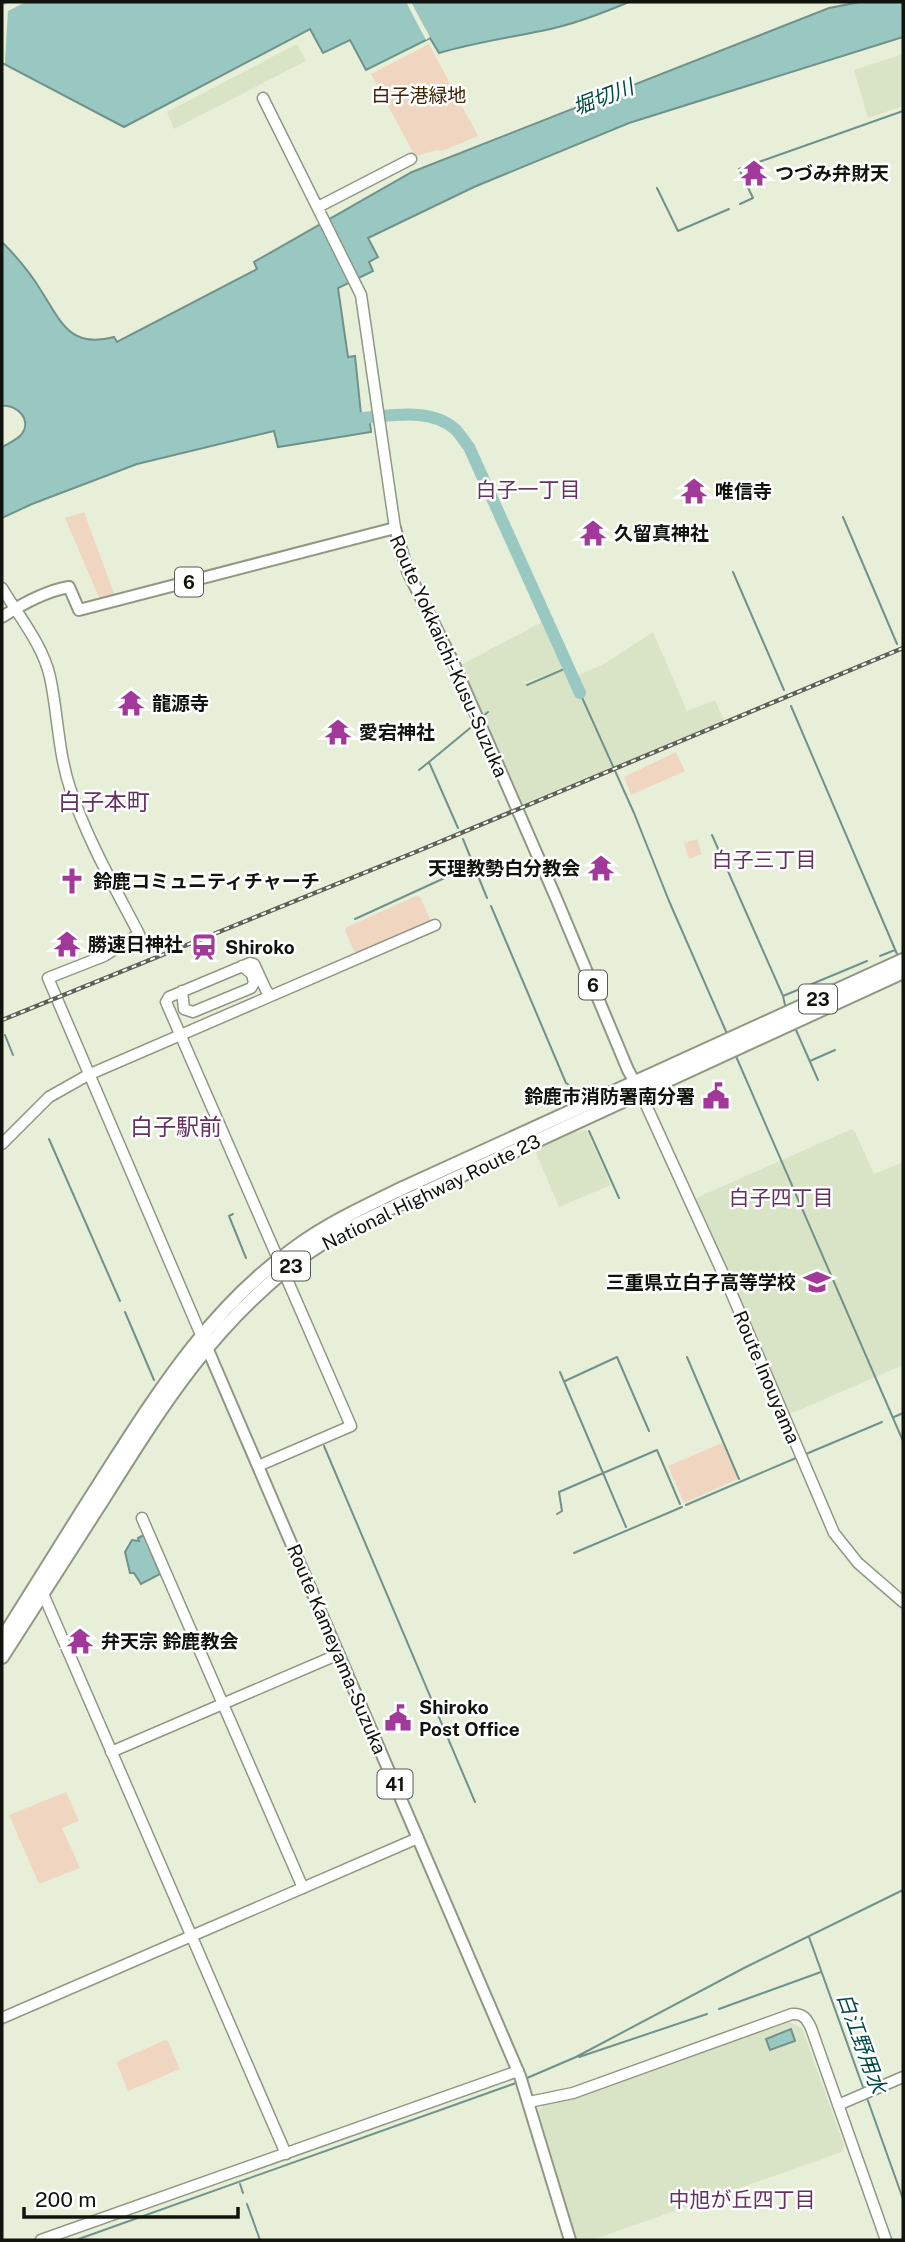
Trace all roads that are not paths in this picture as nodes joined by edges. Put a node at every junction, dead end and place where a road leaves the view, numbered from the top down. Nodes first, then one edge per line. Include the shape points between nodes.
1 (264, 98) dead end
2 (411, 159) dead end
3 (321, 211) junction
4 (395, 528) junction
5 (2, 588) edge
6 (15, 609) junction
7 (2, 617) edge
8 (435, 925) dead end
9 (903, 960) edge
10 (242, 966) junction
11 (903, 972) edge
12 (182, 991) junction
13 (270, 995) junction
14 (180, 1034) junction
15 (731, 1046) junction
16 (89, 1075) junction
17 (638, 1088) junction
18 (2, 1144) edge
19 (281, 1267) junction
20 (204, 1341) junction
21 (258, 1466) junction
22 (142, 1518) dead end
23 (38, 1579) junction
24 (43, 1594) junction
25 (903, 1602) edge
26 (2, 1639) edge
27 (340, 1654) junction
28 (2, 1657) edge
29 (223, 1703) junction
30 (111, 1752) junction
31 (418, 1838) junction
32 (303, 1888) junction
33 (191, 1935) junction
34 (2, 2018) edge
35 (518, 2071) junction
36 (903, 2077) edge
37 (530, 2102) junction
38 (838, 2105) junction
39 (286, 2154) junction
40 (41, 2240) edge
41 (570, 2240) edge
42 (886, 2240) edge

1 - 3 street
2 - 3 street
3 - 4 street via 361,295
4 - 6 main road, Route Yokkaichi-Kusu-Suzuka / 6 via 79,610 69,587
4 - 17 main road, Route Yokkaichi-Kusu-Suzuka / 6 via 408,572 453,662
5 - 6 street
6 - 7 main road, Route Yokkaichi-Kusu-Suzuka / 6
6 - 16 street via 50,677 63,764 81,818 139,934 104,956 48,978
8 - 13 street
9 - 15 highway, National Highway Route 23 / 23
10 - 12 street
10 - 12 street via 254,980 249,989 192,1012 184,1009
10 - 13 street via 254,964
11 - 15 highway, National Highway Route 23 / 23
12 - 14 street via 166,1002
13 - 14 street
14 - 16 street
14 - 19 street
15 - 17 highway, National Highway Route 23 / 23
16 - 18 street via 49,1097
16 - 20 street
17 - 19 highway, National Highway Route 23 / 23 via 361,1208 314,1235
17 - 25 street, Route Inouyama via 834,1533 858,1563
19 - 20 highway, National Highway Route 23 / 23 via 230,1303
19 - 21 street via 351,1426
20 - 21 main road, Route Kameyama-Suzuka / 41
20 - 23 highway, National Highway Route 23 / 23 via 144,1414
20 - 24 highway, National Highway Route 23 / 23
21 - 27 main road, Route Kameyama-Suzuka / 41
22 - 29 street
23 - 24 street
23 - 26 highway, National Highway Route 23 / 23
24 - 28 highway, National Highway Route 23 / 23
24 - 30 street
27 - 29 street
27 - 31 main road, Route Kameyama-Suzuka / 41
29 - 30 street
29 - 32 street
30 - 33 street
31 - 32 street
31 - 35 main road, Route Kameyama-Suzuka / 41
32 - 33 street
33 - 34 street
33 - 39 street
35 - 37 main road, Route Kameyama-Suzuka / 41
35 - 39 street
36 - 38 street
37 - 38 street via 573,2093 796,2013 806,2018
37 - 41 main road, Route Kameyama-Suzuka / 41
38 - 42 street
39 - 40 street

